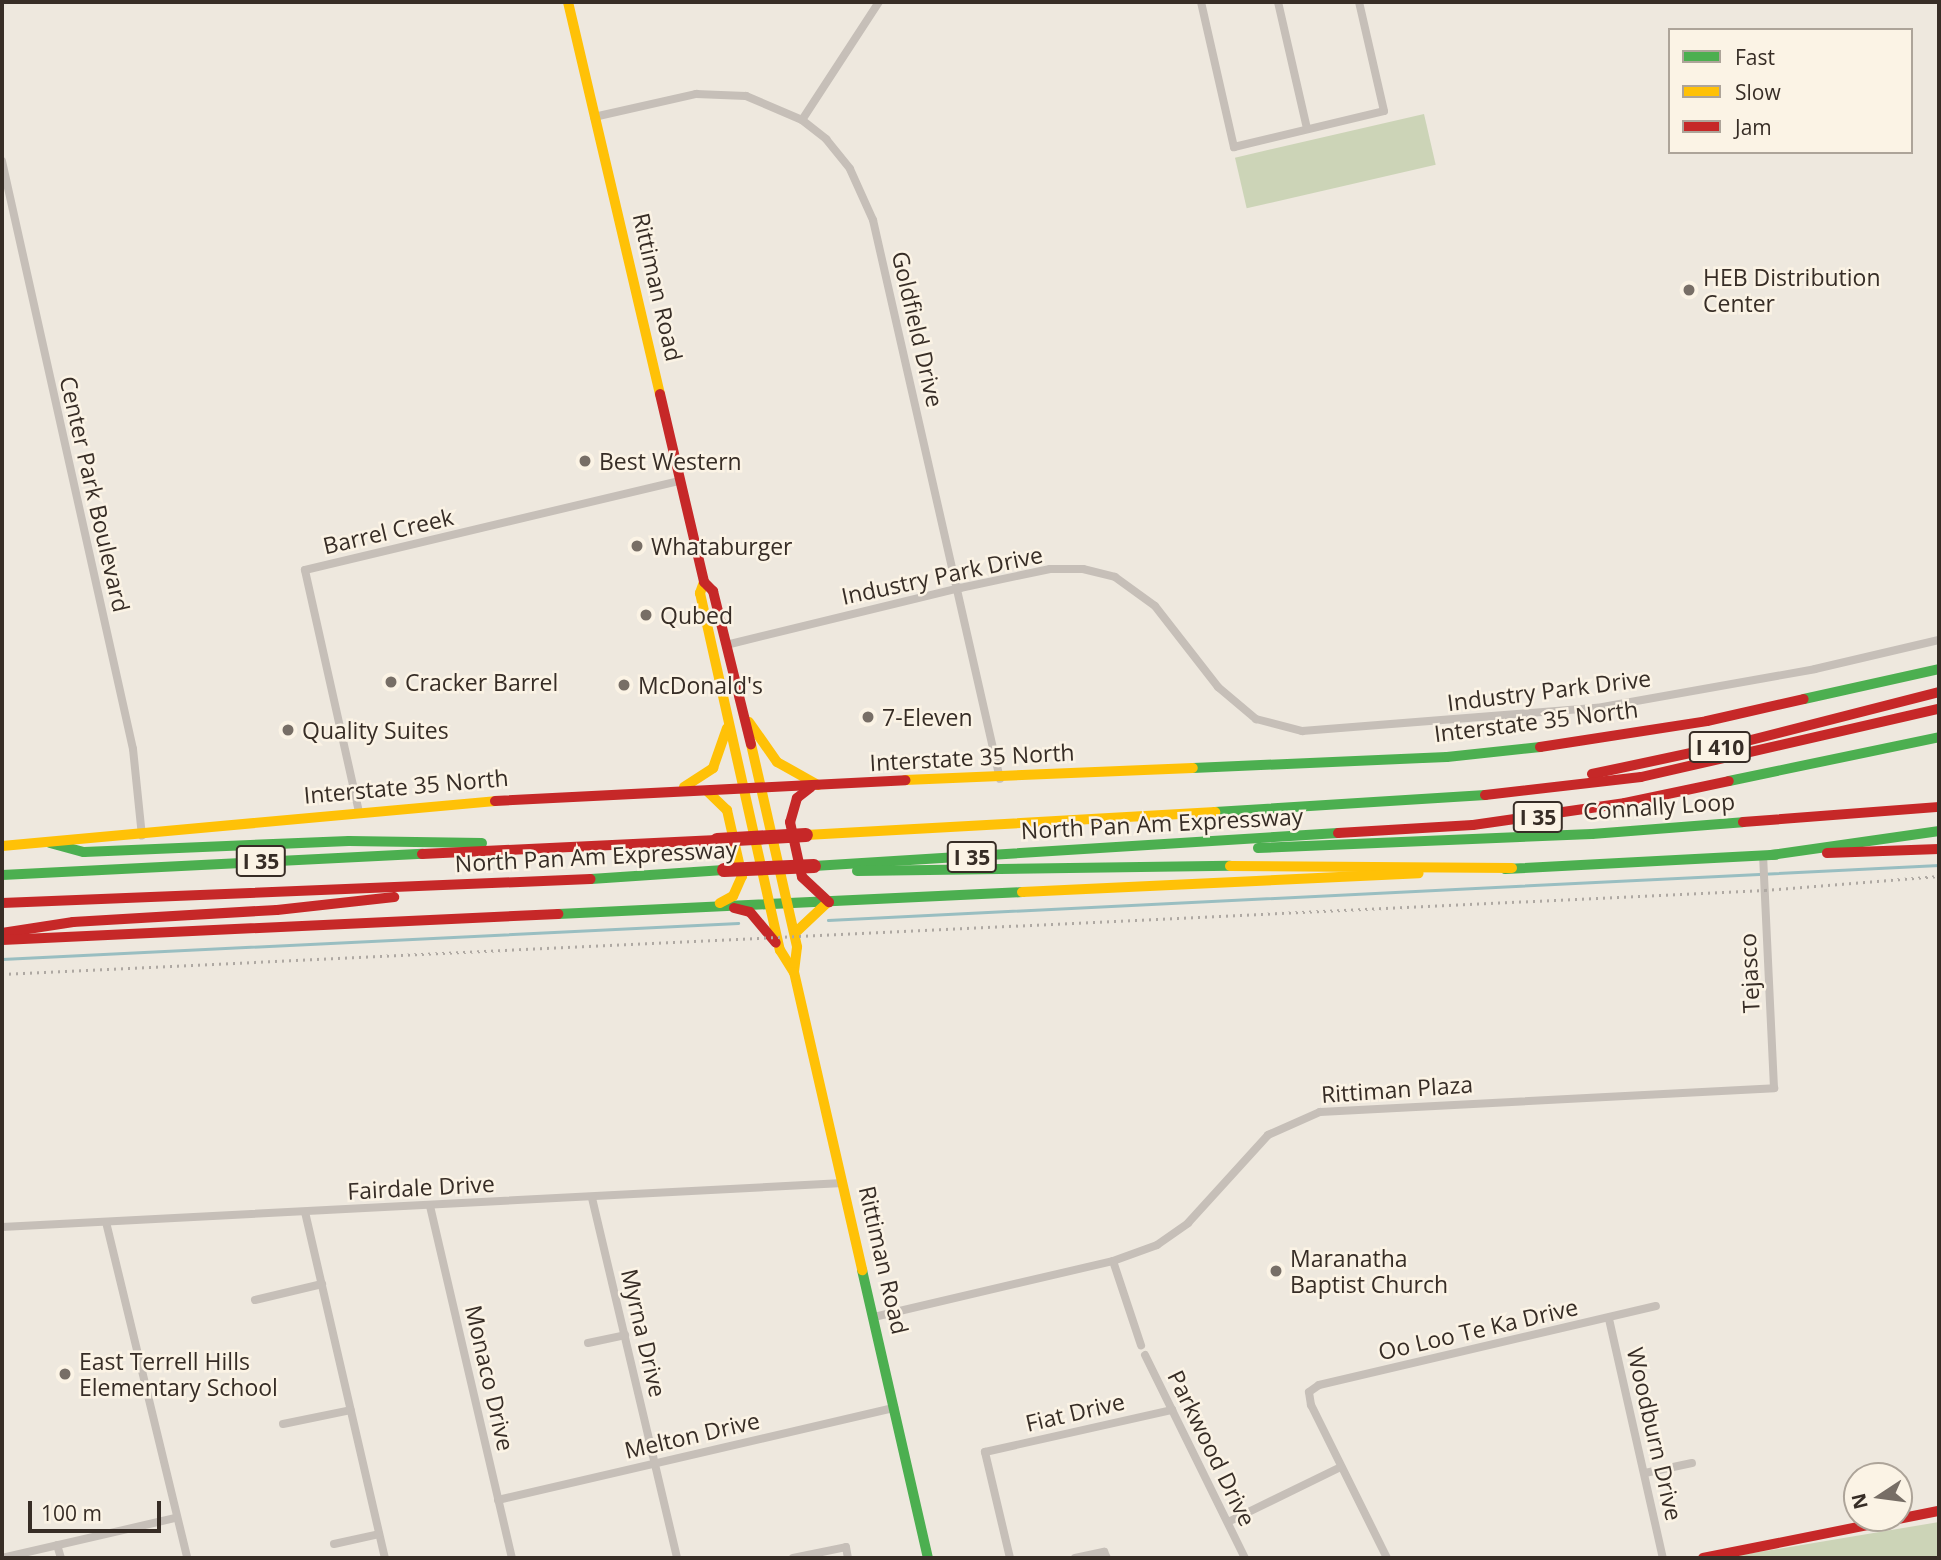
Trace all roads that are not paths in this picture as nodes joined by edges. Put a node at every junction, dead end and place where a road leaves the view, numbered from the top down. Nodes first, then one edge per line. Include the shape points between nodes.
1 (568, 2) edge
2 (879, 2) edge
3 (1200, 2) edge
4 (1278, 2) edge
5 (1359, 2) edge
6 (594, 117) junction
7 (802, 121) junction
8 (1307, 129) junction
9 (2, 161) edge
10 (680, 481) junction
11 (704, 583) junction
12 (960, 588) junction
13 (1939, 640) edge
14 (726, 645) junction
15 (1939, 669) edge
16 (1939, 692) edge
17 (741, 706) junction
18 (1939, 709) edge
19 (729, 718) junction
20 (1939, 737) edge
21 (1000, 779) junction
22 (817, 787) junction
23 (682, 788) junction
24 (744, 788) junction
25 (762, 788) junction
26 (704, 789) junction
27 (1498, 793) junction
28 (1939, 807) edge
29 (359, 812) junction
30 (1939, 831) edge
31 (142, 836) junction
32 (50, 843) junction
33 (2, 846) edge
34 (521, 848) junction
35 (1130, 848) junction
36 (1939, 849) edge
37 (1765, 864) junction
38 (814, 866) junction
39 (1512, 869) junction
40 (2, 875) edge
41 (487, 886) junction
42 (829, 902) junction
43 (2, 903) edge
44 (770, 903) junction
45 (788, 903) junction
46 (717, 905) junction
47 (2, 933) edge
48 (795, 933) junction
49 (2, 940) edge
50 (780, 950) junction
51 (794, 972) junction
52 (1774, 1088) joint
53 (843, 1183) junction
54 (592, 1198) junction
55 (430, 1206) junction
56 (305, 1212) junction
57 (106, 1222) junction
58 (2, 1227) edge
59 (1113, 1261) junction
60 (322, 1284) junction
61 (255, 1300) dead end
62 (1656, 1306) dead end
63 (874, 1317) junction
64 (1609, 1319) junction
65 (625, 1335) junction
66 (588, 1343) dead end
67 (1141, 1345) dead end
68 (1145, 1354) dead end
69 (894, 1408) junction
70 (351, 1410) junction
71 (1172, 1410) junction
72 (283, 1424) dead end
73 (655, 1463) junction
74 (1692, 1463) dead end
75 (1341, 1467) junction
76 (1645, 1473) junction
77 (498, 1500) junction
78 (1939, 1511) edge
79 (175, 1518) junction
80 (1228, 1522) junction
81 (379, 1534) junction
82 (334, 1544) dead end
83 (57, 1545) junction
84 (1105, 1555) edge
85 (2, 1558) edge
86 (61, 1558) edge
87 (187, 1558) edge
88 (385, 1558) edge
89 (512, 1558) edge
90 (677, 1558) edge
91 (793, 1558) edge
92 (849, 1558) edge
93 (928, 1558) edge
94 (1010, 1558) edge
95 (1075, 1558) edge
96 (1245, 1558) edge
97 (1387, 1558) edge
98 (1663, 1558) edge
99 (1703, 1558) edge

1 - 6 main road, Rittiman Road
2 - 7 street
3 - 8 street via 1234,147
4 - 8 street
5 - 8 street via 1384,111
6 - 7 street, Goldfield Drive via 711,93 764,101
6 - 10 main road, Rittiman Road
7 - 12 street, Goldfield Drive via 839,152 866,200
9 - 31 street, Center Park Boulevard via 132,749
10 - 11 main road, Rittiman Road
10 - 29 street, Barrel Creek via 305,570
11 - 14 main road, Rittiman Road via 713,591
11 - 19 main road, Rittiman Road via 700,593
12 - 13 street, Industry Park Drive via 1050,569 1083,569 1115,577 1155,606 1228,695 1256,719 1302,732 1597,708 1815,669
12 - 14 street, Industry Park Drive
12 - 21 street, Goldfield Drive
14 - 17 main road, Rittiman Road
15 - 21 main road, Interstate 35 North via 1707,721 1522,750
16 - 27 main road, Connally Loop / I 410 via 1743,742
17 - 22 main road via 768,752
17 - 25 main road, Rittiman Road
18 - 27 main road, North Pan Am Expressway / I 35 via 1641,777
19 - 23 main road via 726,743 713,768
19 - 24 main road, Rittiman Road
20 - 35 main road, North Pan Am Expressway / I 35 via 1689,791 1544,816 1408,831
21 - 22 main road, Interstate 35 North
22 - 25 main road, Interstate 35 North
22 - 42 main road via 797,798 790,822 802,877
23 - 26 main road, Interstate 35 North
23 - 29 main road, Interstate 35 North
24 - 25 main road, Interstate 35 North
24 - 26 main road, Interstate 35 North
24 - 44 main road, Rittiman Road
25 - 45 main road, Rittiman Road
26 - 46 main road via 716,795 727,810 742,876 733,896
27 - 34 main road, North Pan Am Expressway / I 35, bridge
28 - 35 main road, Connally Loop via 1579,834 1291,848
29 - 31 main road, Interstate 35 North
30 - 37 main road
31 - 32 main road, Interstate 35 North
32 - 33 main road, Interstate 35 North
32 - 34 main road via 84,852 349,841 467,841
34 - 40 main road, North Pan Am Expressway / I 35
35 - 38 main road, North Pan Am Expressway / I 35
36 - 37 main road
37 - 39 main road
37 - 52 street, Tejasco
38 - 39 main road via 878,873 1313,865
38 - 41 main road, North Pan Am Expressway / I 35, bridge
39 - 42 main road
41 - 43 main road, North Pan Am Expressway / I 35
41 - 47 main road via 276,910 73,922
42 - 45 main road
42 - 48 main road
44 - 45 main road
44 - 46 main road
44 - 50 main road, Rittiman Road
45 - 48 main road, Rittiman Road
46 - 49 main road
46 - 50 main road via 750,912
48 - 51 main road, Rittiman Road
50 - 51 main road, Rittiman Road
51 - 53 main road, Rittiman Road
52 - 59 street, Rittiman Plaza via 1320,1112 1284,1126 1250,1151 1206,1205 1170,1238
53 - 54 street, Fairdale Drive
53 - 63 main road, Rittiman Road
54 - 55 street, Fairdale Drive
54 - 65 street, Myrna Drive
55 - 56 street, Fairdale Drive
55 - 77 street, Monaco Drive
56 - 57 street, Fairdale Drive
56 - 60 street
57 - 58 street, Fairdale Drive
57 - 79 street
59 - 63 street, Rittiman Plaza
59 - 67 street
60 - 61 street
60 - 70 street
62 - 64 street, Oo Loo Te Ka Drive
63 - 69 main road, Rittiman Road
64 - 75 street, Oo Loo Te Ka Drive via 1319,1385 1310,1392 1311,1405
64 - 76 street, Woodburn Drive
65 - 66 street
65 - 73 street, Myrna Drive
68 - 71 street, Parkwood Drive
69 - 73 street, Melton Drive
69 - 93 main road, Rittiman Road
70 - 72 street
70 - 81 street
71 - 80 street, Parkwood Drive
71 - 94 street, Fiat Drive via 985,1452
73 - 77 street, Melton Drive
73 - 90 street, Myrna Drive
74 - 76 street
75 - 80 street
75 - 97 street
76 - 98 street, Woodburn Drive
77 - 89 street, Monaco Drive
78 - 99 main road
79 - 83 street
79 - 87 street
80 - 96 street, Parkwood Drive
81 - 82 street
81 - 88 street
83 - 85 street
83 - 86 street
84 - 95 street
91 - 92 street via 846,1547

